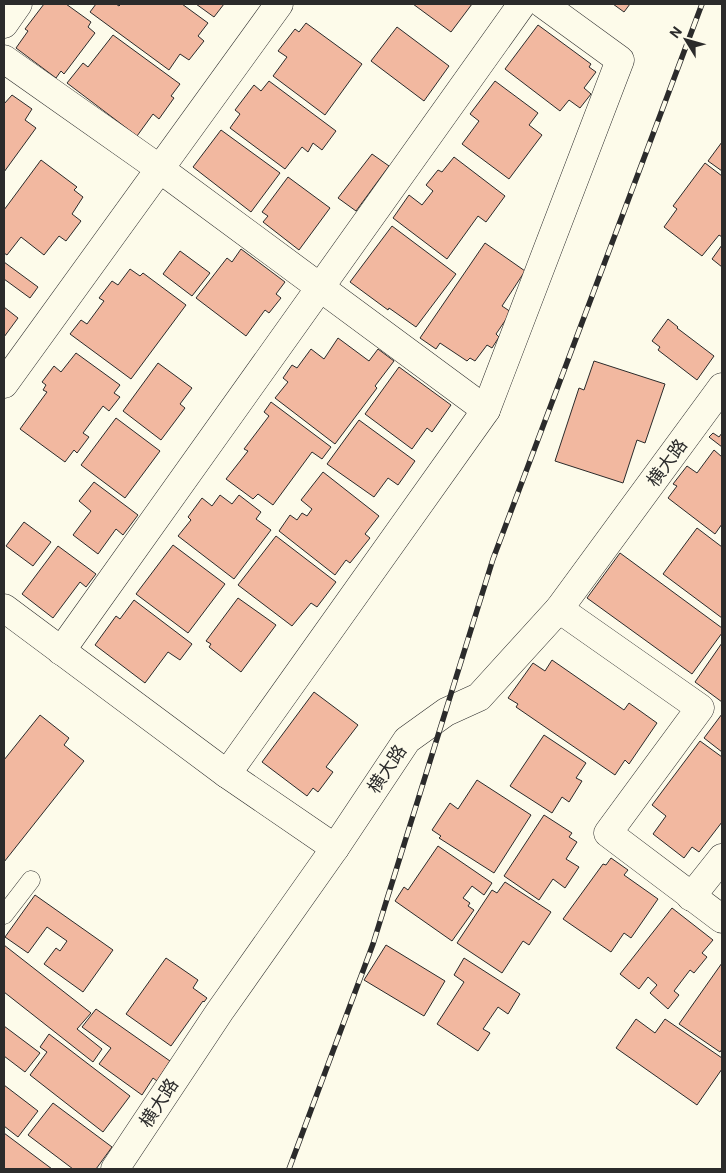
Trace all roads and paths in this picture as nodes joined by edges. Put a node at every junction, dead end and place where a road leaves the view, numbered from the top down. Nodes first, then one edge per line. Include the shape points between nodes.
1 (18, 4) edge
2 (279, 4) edge
3 (522, 4) edge
4 (543, 4) edge
5 (4, 24) edge
6 (4, 59) edge
7 (160, 169) junction
8 (320, 288) junction
9 (4, 384) edge
10 (722, 387) edge
11 (486, 410) junction
12 (4, 608) edge
13 (559, 609) junction
14 (61, 651) junction
15 (227, 774) junction
16 (334, 848) junction
17 (722, 858) edge
18 (31, 880) dead end
19 (691, 897) junction
20 (4, 915) edge
21 (722, 919) edge
22 (115, 1169) edge

1 - 5 street
2 - 7 street
3 - 8 street
4 - 11 street via 620,60
6 - 7 street
7 - 8 street
7 - 9 street
8 - 11 street
8 - 14 street
10 - 13 street, 横大路
11 - 15 street
12 - 14 street
13 - 16 street, 横大路 via 479,697 446,712 407,740
13 - 19 street via 700,708 608,833
14 - 15 street
15 - 16 street
16 - 22 street, 横大路 via 220,1010
17 - 19 street
18 - 20 lane
19 - 21 street

